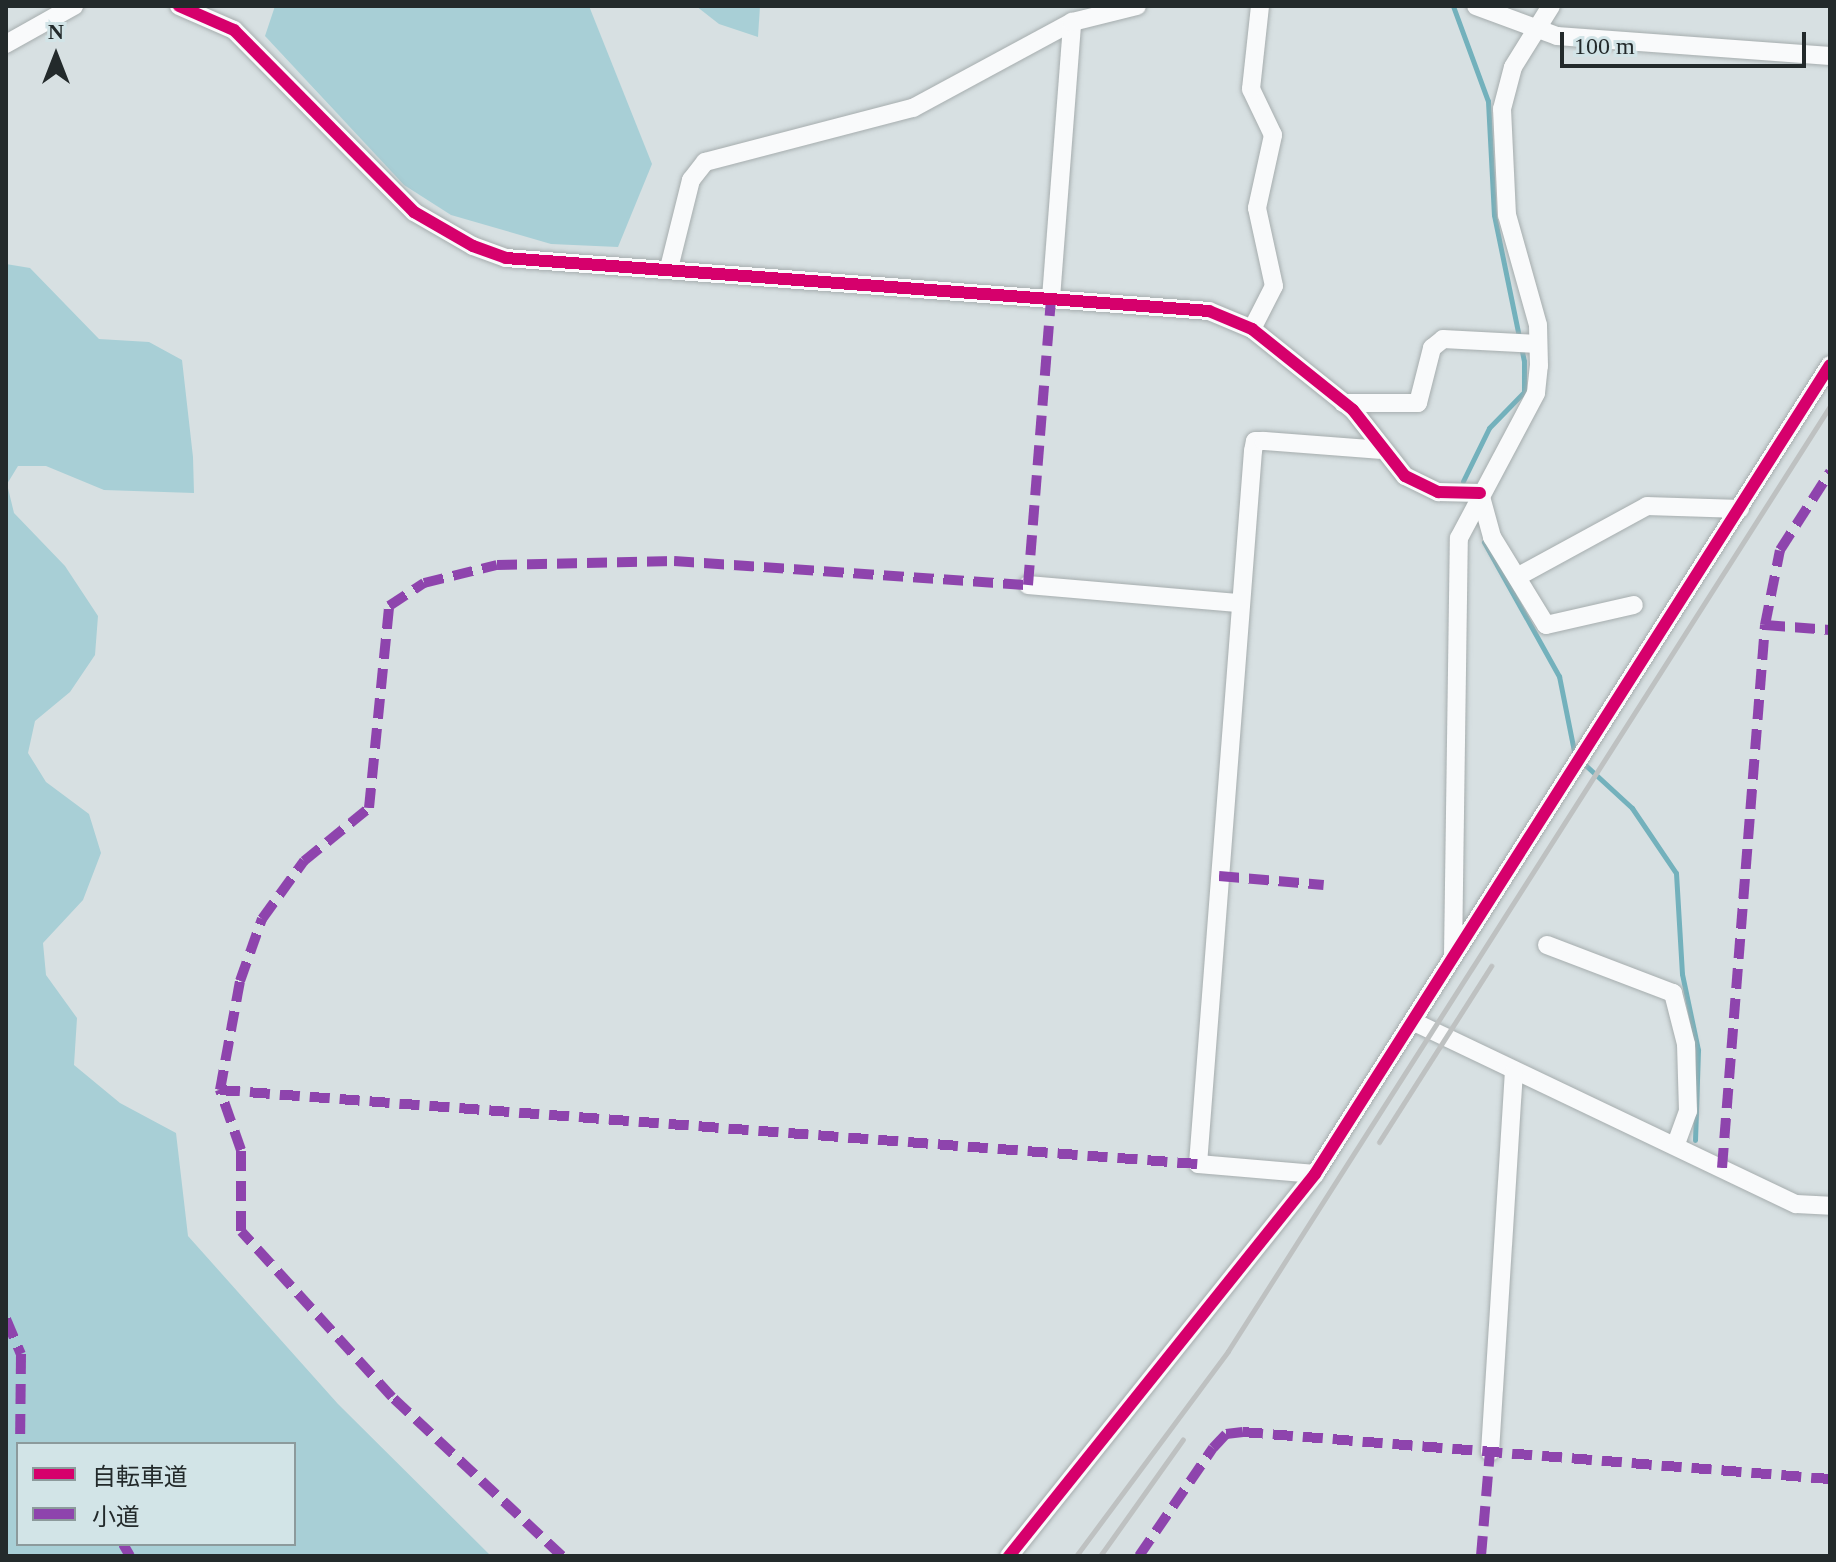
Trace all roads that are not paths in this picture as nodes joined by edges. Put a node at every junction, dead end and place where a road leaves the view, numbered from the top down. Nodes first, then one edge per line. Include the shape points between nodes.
1 (74, 6) edge
2 (179, 6) edge
3 (1137, 6) edge
4 (1260, 6) edge
5 (1476, 6) edge
6 (1551, 6) edge
7 (1072, 22) junction
8 (1542, 30) junction
9 (6, 44) edge
10 (1830, 56) edge
11 (669, 268) junction
12 (1051, 298) junction
13 (1252, 329) junction
14 (1536, 344) junction
15 (1830, 365) edge
16 (1343, 403) junction
17 (1380, 450) junction
18 (1480, 493) junction
19 (1740, 509) junction
20 (1517, 577) junction
21 (1028, 585) dead end
22 (1240, 603) junction
23 (1634, 605) dead end
24 (1547, 945) dead end
25 (1453, 956) junction
26 (1414, 1022) junction
27 (1514, 1071) junction
28 (1677, 1142) junction
29 (1315, 1174) junction
30 (1830, 1206) edge
31 (1490, 1452) dead end
32 (1009, 1556) edge

1 - 9 street
2 - 11 street via 234,30 414,212 473,246 506,258
3 - 7 street
4 - 13 street via 1251,89 1273,135 1257,208 1274,286
5 - 8 street
6 - 8 street
7 - 11 street via 913,108 705,162 691,180
7 - 12 street
8 - 10 street
8 - 14 street via 1506,81 1501,143 1507,215
11 - 12 street
12 - 13 street via 1209,311
13 - 16 street
14 - 16 street via 1512,347 1443,339 1432,348 1418,403
14 - 18 street via 1536,393
15 - 19 street
16 - 17 street
17 - 18 street via 1405,476 1438,492
17 - 22 street via 1255,441
18 - 20 street via 1492,537
18 - 25 street via 1459,538
19 - 20 street via 1647,506
19 - 25 street
20 - 23 street via 1546,625
21 - 22 street
22 - 29 street via 1198,1164
24 - 28 street via 1673,993 1686,1044 1688,1111
25 - 26 street
26 - 27 street
26 - 29 street
27 - 28 street
27 - 31 street
28 - 30 street via 1796,1204
29 - 32 street

